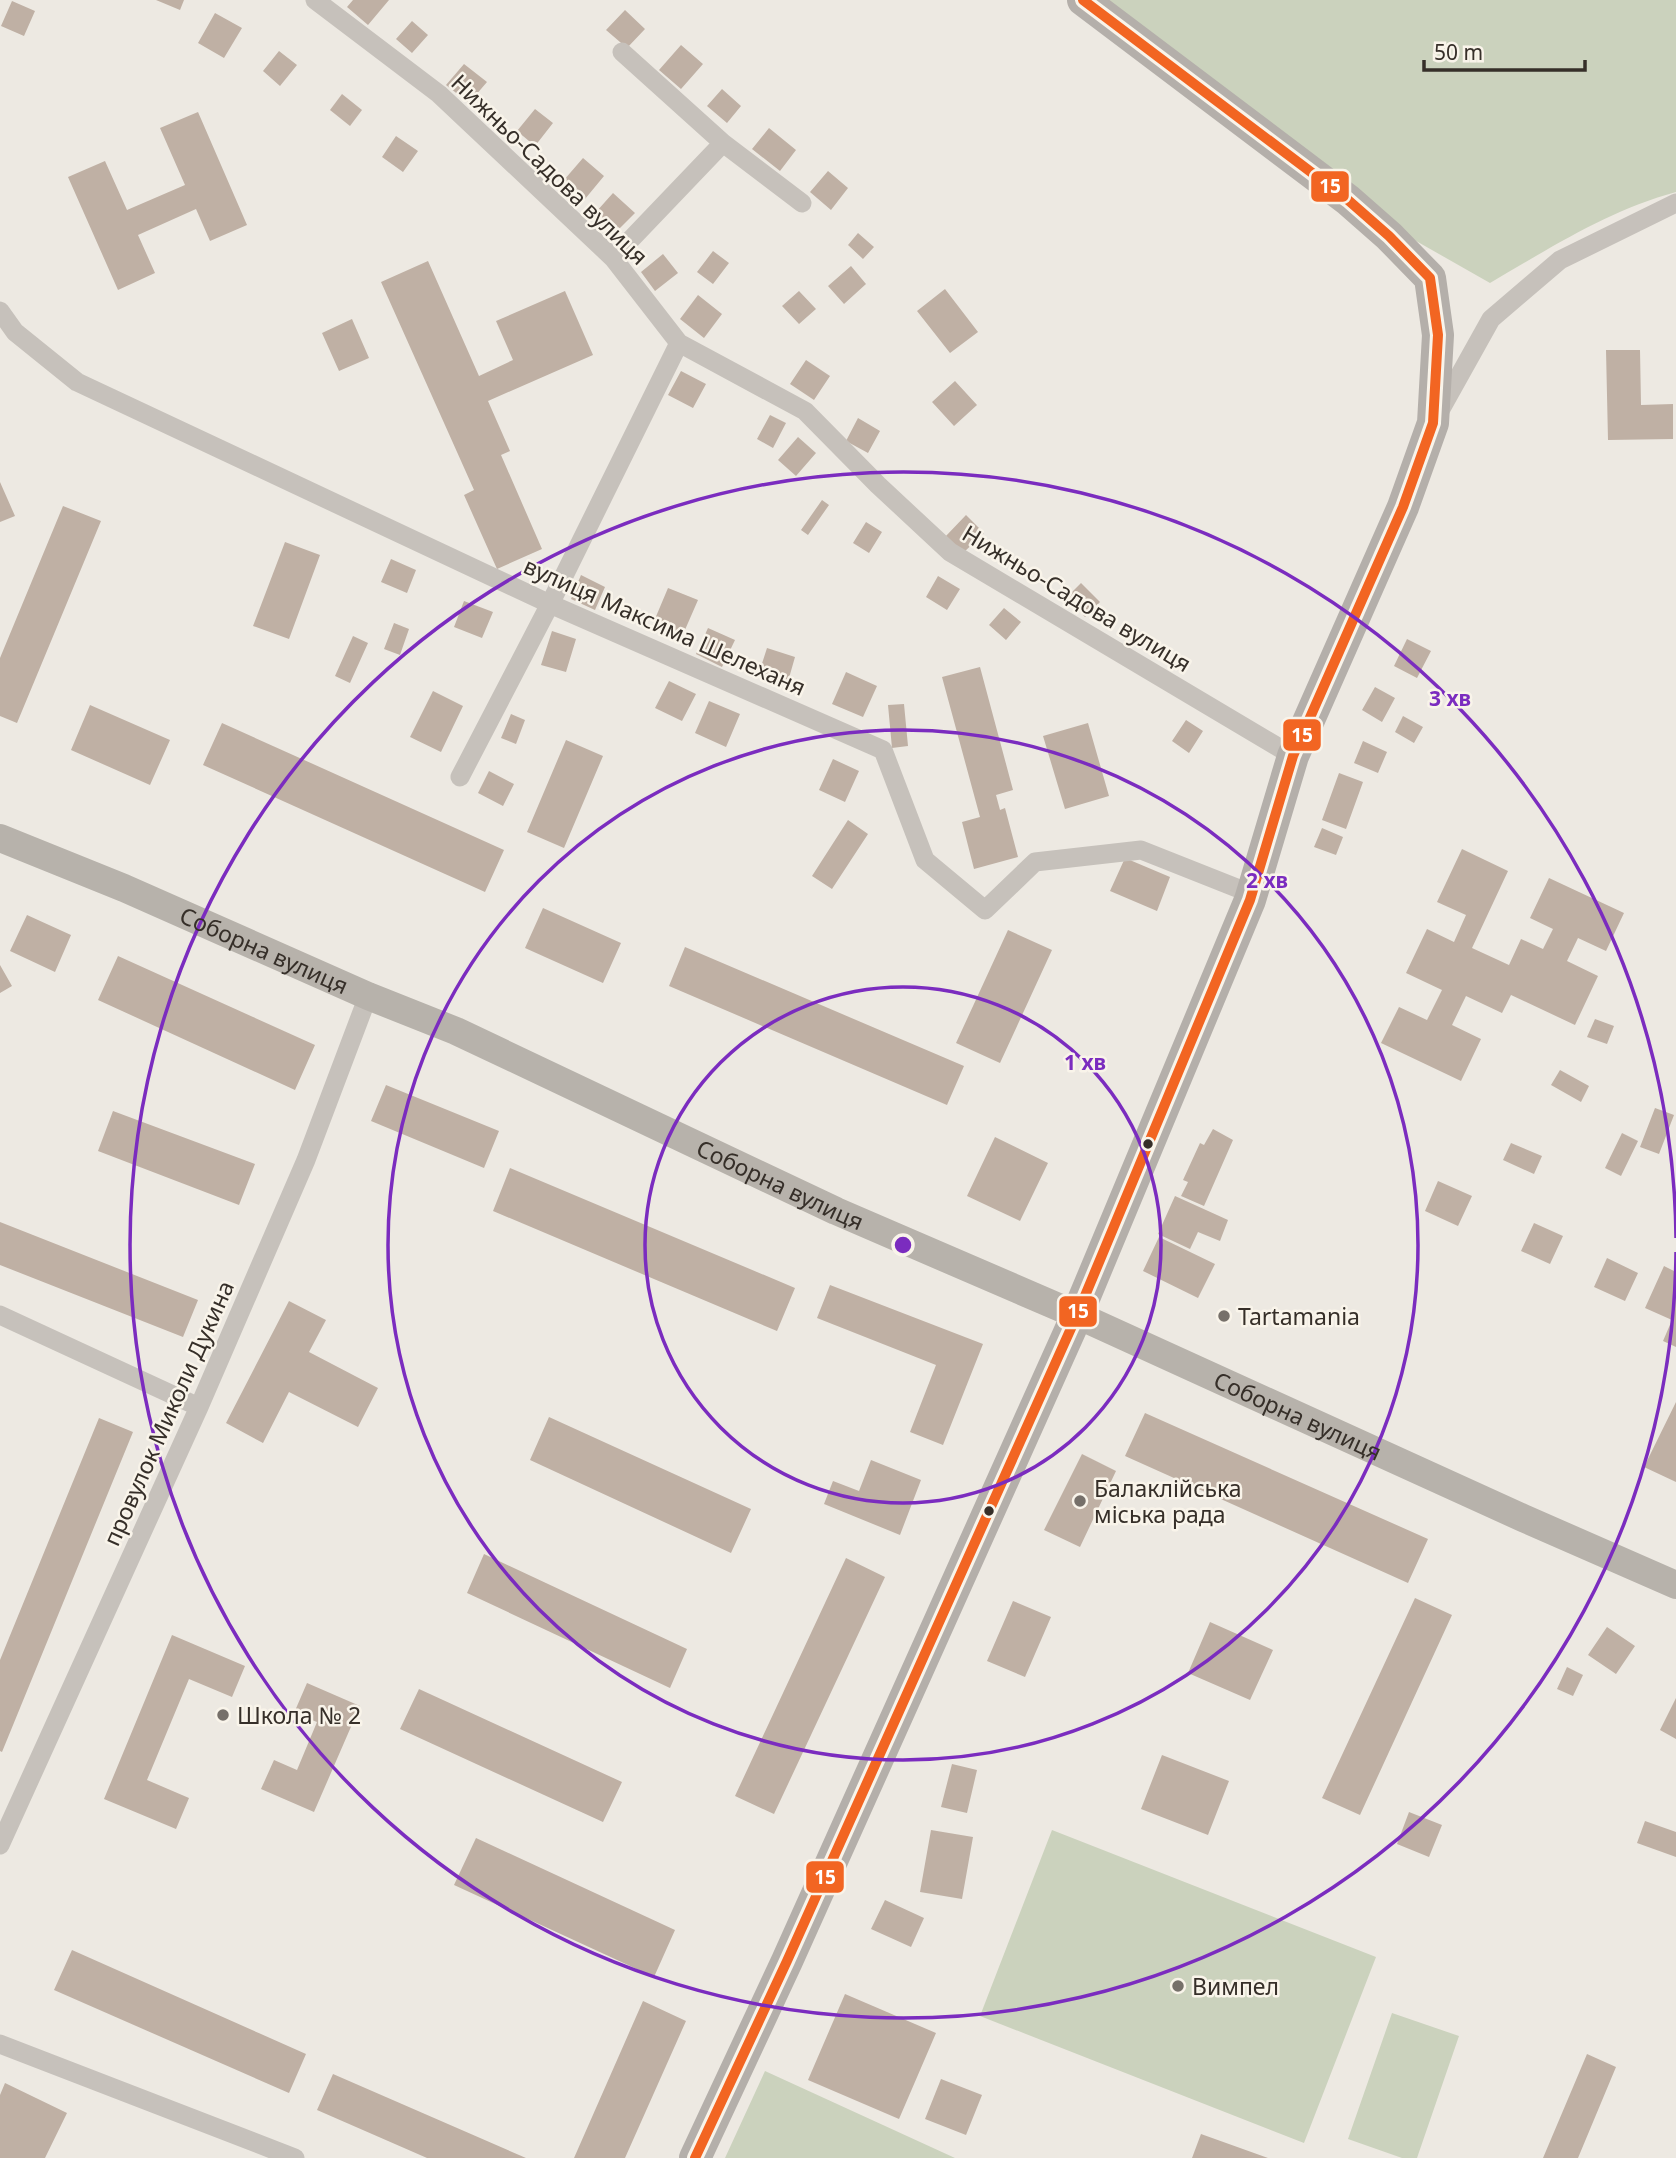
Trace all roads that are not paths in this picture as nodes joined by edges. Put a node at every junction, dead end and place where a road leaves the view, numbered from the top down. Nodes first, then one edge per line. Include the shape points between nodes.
1 (315, 0) edge
2 (1083, 0) edge
3 (622, 52) dead end
4 (723, 143) junction
5 (802, 203) dead end
6 (1676, 203) edge
7 (613, 258) junction
8 (0, 311) edge
9 (679, 343) junction
10 (1433, 423) junction
11 (550, 604) junction
12 (1293, 756) junction
13 (460, 778) dead end
14 (0, 838) edge
15 (1252, 894) junction
16 (368, 996) junction
17 (0, 1315) edge
18 (1077, 1315) junction
19 (199, 1407) junction
20 (1676, 1584) edge
21 (0, 1845) edge
22 (0, 2044) edge
23 (295, 2158) edge
24 (695, 2158) edge

1 - 7 street, Нижньо-Садова вулиця via 439,94
2 - 10 main road via 1348,200 1430,278 1438,335
3 - 4 street
4 - 5 street
4 - 7 street
6 - 10 street via 1560,260 1491,319
7 - 9 street, Нижньо-Садова вулиця
8 - 11 street, вулиця Максима Шелеханя via 15,332 77,382
9 - 11 street
9 - 12 street, Нижньо-Садова вулиця via 805,411 950,552
10 - 12 main road via 1403,507
11 - 13 street
11 - 15 street, вулиця Максима Шелеханя via 883,750 925,860 985,910 1035,862 1141,850
12 - 15 main road
14 - 16 street, Соборна вулиця
15 - 18 main road
16 - 18 street, Соборна вулиця via 456,1031 835,1211
16 - 19 street, провулок Миколи Дукина via 306,1160
17 - 19 street
18 - 20 street, Соборна вулиця
18 - 24 main road
19 - 21 street, провулок Миколи Дукина
22 - 23 street

